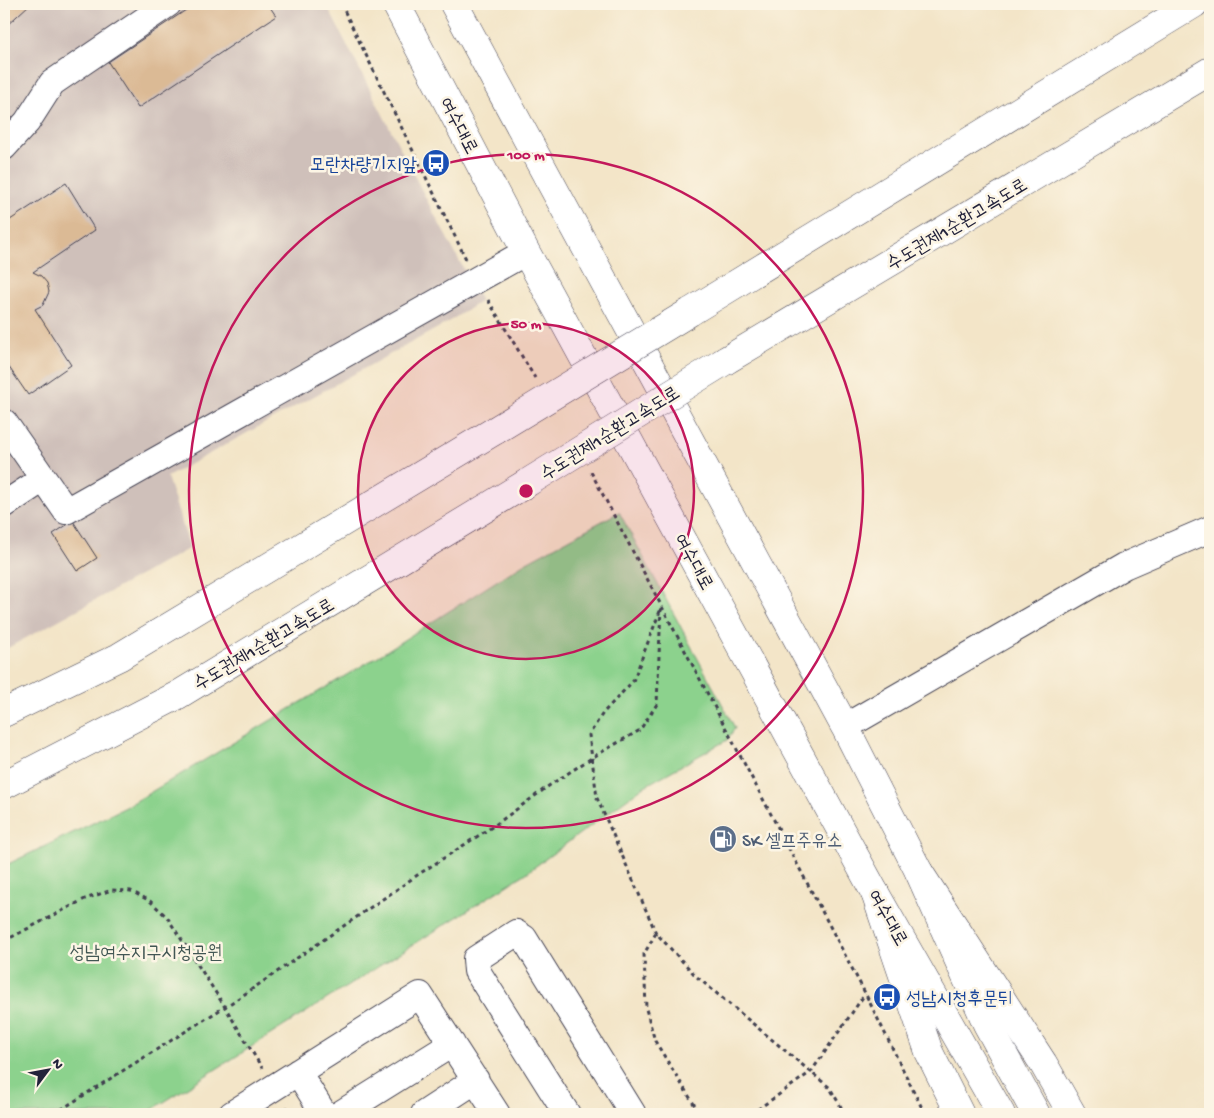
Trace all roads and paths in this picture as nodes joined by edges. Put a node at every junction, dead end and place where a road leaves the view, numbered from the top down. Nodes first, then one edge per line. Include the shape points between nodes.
1 (168, 4) edge
2 (341, 4) edge
3 (396, 4) edge
4 (454, 4) edge
5 (1194, 4) edge
6 (1210, 71) edge
7 (4, 147) edge
8 (526, 252) junction
9 (476, 279) junction
10 (536, 379) dead end
11 (4, 422) edge
12 (590, 470) dead end
13 (43, 479) junction
14 (4, 505) edge
15 (1210, 529) edge
16 (662, 606) junction
17 (4, 714) edge
18 (845, 727) junction
19 (592, 757) junction
20 (4, 785) edge
21 (919, 872) junction
22 (875, 893) junction
23 (656, 933) junction
24 (4, 941) edge
25 (865, 993) junction
26 (225, 1007) junction
27 (452, 1044) junction
28 (298, 1072) junction
29 (811, 1072) junction
30 (476, 1080) junction
31 (274, 1088) junction
32 (246, 1111) edge
33 (54, 1114) edge
34 (290, 1114) edge
35 (324, 1114) edge
36 (340, 1114) edge
37 (424, 1114) edge
38 (497, 1114) edge
39 (567, 1114) edge
40 (633, 1114) edge
41 (700, 1114) edge
42 (751, 1114) edge
43 (845, 1114) edge
44 (925, 1114) edge
45 (960, 1114) edge
46 (1001, 1114) edge
47 (1036, 1114) edge
48 (1072, 1114) edge

1 - 7 lane via 52,83 27,122
2 - 9 path
3 - 8 main road, 여수대로
4 - 18 main road
5 - 17 main road, bridge via 119,657
6 - 20 main road, 수도권제1순환고속도로, bridge via 725,361 178,695
8 - 9 lane
8 - 22 main road, 여수대로
9 - 10 path
9 - 13 lane via 66,511
11 - 13 lane
12 - 16 path
13 - 14 lane
15 - 18 lane via 1124,566
16 - 19 path via 633,681 603,713 589,735
16 - 19 path via 657,704 640,730
16 - 25 path
18 - 21 main road
19 - 23 path via 597,798
19 - 26 path
21 - 47 main road via 987,1024
21 - 48 main road via 1043,1062
22 - 45 main road via 929,1052
22 - 46 main road, 여수대로
23 - 29 path via 696,977
23 - 41 path via 644,954 646,1009 655,1041
24 - 26 path via 85,899 112,890 131,890 150,901 167,917
25 - 29 path
25 - 44 path
26 - 31 path
26 - 33 path
27 - 28 lane via 420,995
27 - 30 lane
27 - 36 lane
28 - 31 lane
28 - 35 lane
29 - 42 path
29 - 43 path via 830,1088
30 - 37 lane
30 - 38 lane
31 - 32 lane
31 - 34 path
39 - 40 lane via 477,971 476,959 516,933 524,938

